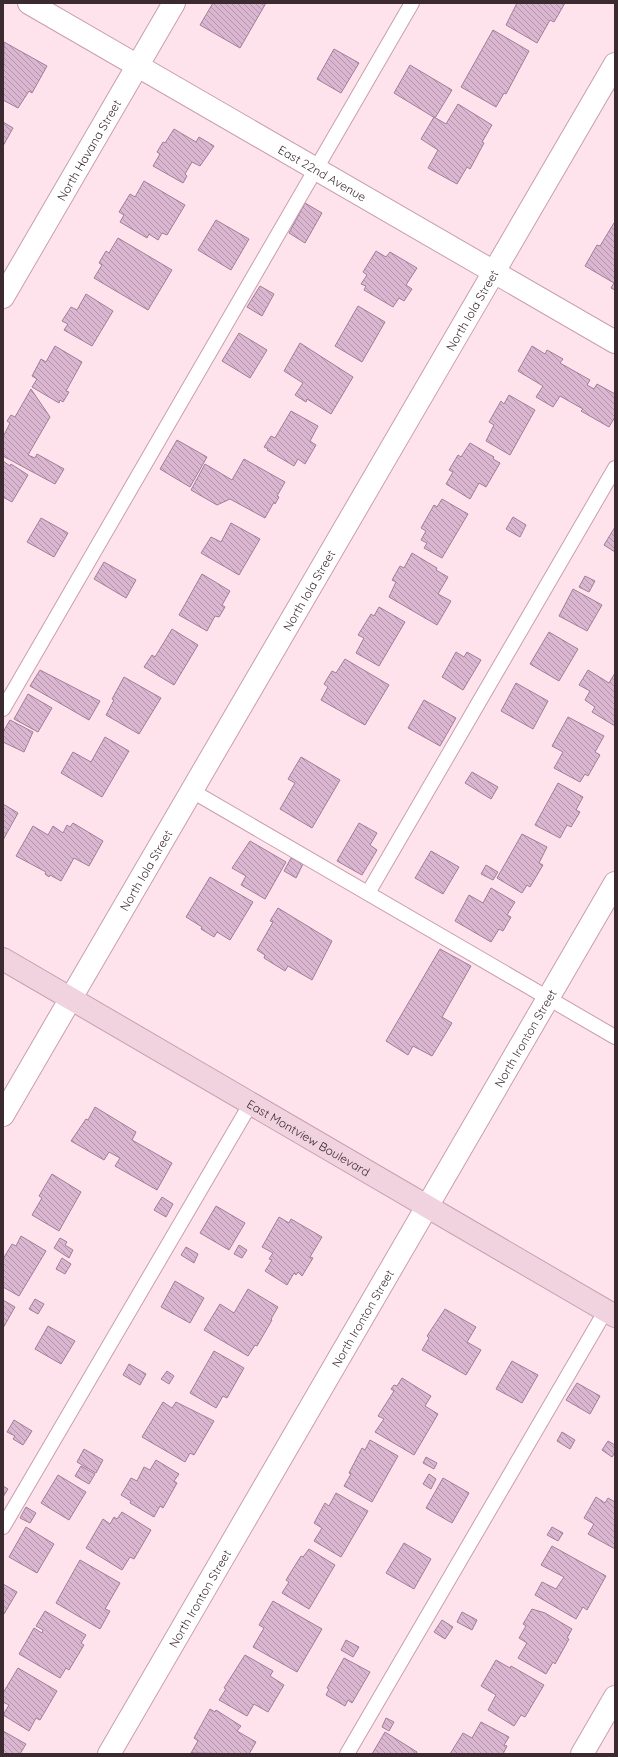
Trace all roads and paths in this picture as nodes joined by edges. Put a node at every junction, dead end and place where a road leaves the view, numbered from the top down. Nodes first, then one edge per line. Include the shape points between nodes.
1 (29, 3) edge
2 (174, 3) edge
3 (412, 3) edge
4 (615, 64) edge
5 (137, 66) junction
6 (315, 169) junction
7 (495, 272) junction
8 (3, 297) edge
9 (615, 342) edge
10 (615, 468) edge
11 (3, 709) edge
12 (192, 791) junction
13 (615, 883) edge
14 (368, 894) junction
15 (3, 959) edge
16 (71, 998) junction
17 (549, 999) junction
18 (615, 1037) edge
19 (251, 1103) junction
20 (3, 1116) edge
21 (427, 1206) junction
22 (610, 1313) edge
23 (3, 1527) edge
24 (615, 1697) edge
25 (109, 1754) edge
26 (347, 1754) edge
27 (582, 1754) edge

1 - 5 street, East 22nd Avenue
2 - 5 street, North Havana Street
3 - 6 lane
4 - 7 street, North Iola Street
5 - 6 street, East 22nd Avenue
5 - 8 street, North Havana Street
6 - 7 street, East 22nd Avenue
6 - 11 lane
7 - 9 street, East 22nd Avenue
7 - 12 street, North Iola Street
10 - 14 lane
12 - 14 lane
12 - 16 street, North Iola Street
13 - 17 street, North Ironton Street
14 - 17 lane
15 - 16 main road, East Montview Boulevard
16 - 19 main road, East Montview Boulevard
16 - 20 street, North Iola Street
17 - 18 lane
17 - 21 street, North Ironton Street
19 - 21 main road, East Montview Boulevard
19 - 23 lane
21 - 22 main road, East Montview Boulevard
21 - 25 street, North Ironton Street
22 - 26 lane
24 - 27 street

